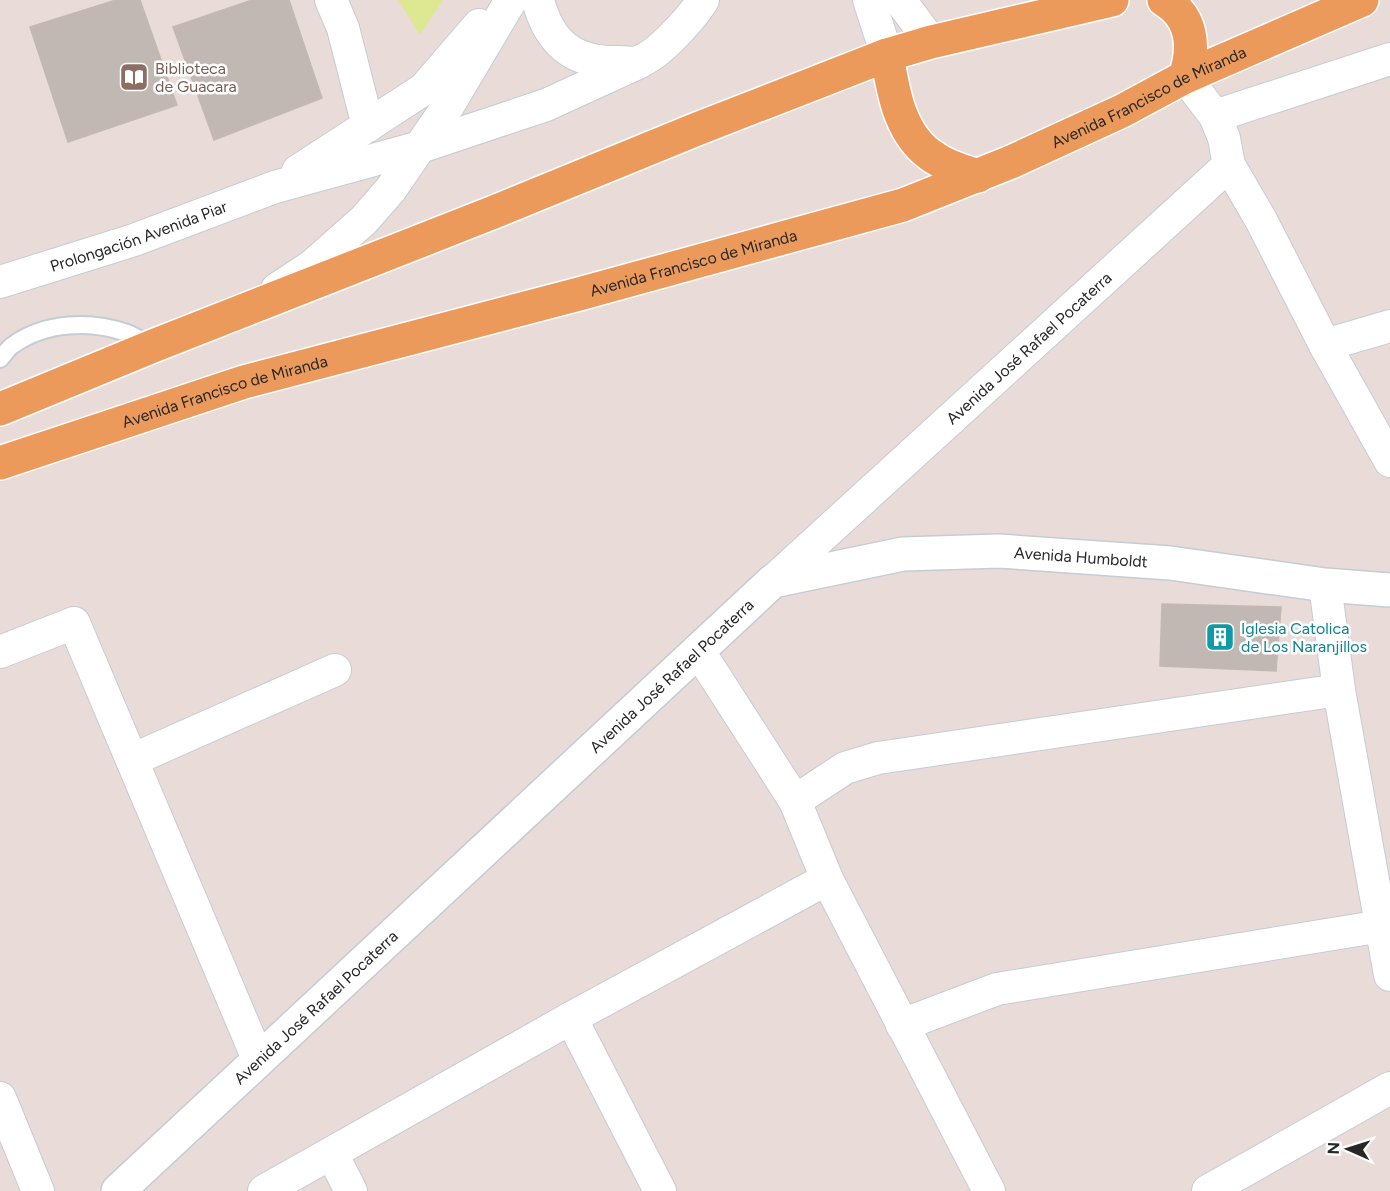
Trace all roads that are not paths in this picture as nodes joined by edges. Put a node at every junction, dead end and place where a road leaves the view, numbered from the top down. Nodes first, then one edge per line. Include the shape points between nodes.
1 (331, 0) edge
2 (501, 0) edge
3 (511, 0) edge
4 (538, 0) edge
5 (703, 0) edge
6 (869, 0) edge
7 (900, 0) edge
8 (1112, 0) edge
9 (1164, 0) edge
10 (1362, 0) edge
11 (931, 42) junction
12 (887, 55) junction
13 (1390, 59) edge
14 (640, 62) junction
15 (1185, 77) junction
16 (1215, 116) junction
17 (368, 126) junction
18 (417, 148) junction
19 (1229, 165) junction
20 (978, 176) junction
21 (275, 187) junction
22 (0, 282) edge
23 (221, 320) junction
24 (1390, 326) edge
25 (1324, 345) junction
26 (153, 346) junction
27 (0, 359) edge
28 (0, 409) edge
29 (1390, 461) edge
30 (0, 463) edge
31 (773, 581) junction
32 (1325, 585) junction
33 (1390, 590) edge
34 (698, 650) junction
35 (0, 652) edge
36 (335, 670) dead end
37 (1339, 690) junction
38 (132, 760) junction
39 (795, 801) junction
40 (827, 879) junction
41 (1382, 927) junction
42 (1390, 975) edge
43 (571, 1018) junction
44 (902, 1025) junction
45 (258, 1059) junction
46 (1390, 1088) edge
47 (0, 1098) edge
48 (332, 1154) junction
49 (39, 1191) edge
50 (118, 1191) edge
51 (264, 1191) edge
52 (351, 1191) edge
53 (660, 1191) edge
54 (988, 1191) edge
55 (1208, 1191) edge

1 - 17 street via 343,28
2 - 17 street via 424,89
3 - 18 street via 448,106
4 - 14 street via 551,34 574,55 607,62
5 - 14 street via 668,42
6 - 12 street
7 - 11 street
8 - 11 main road
9 - 15 main road via 1181,13 1188,28 1190,57
10 - 15 main road, Avenida Francisco de Miranda
11 - 12 main road
12 - 20 main road via 896,104 912,138 933,158
12 - 23 main road
13 - 16 street
14 - 18 street via 546,105
15 - 16 street
15 - 20 main road, Avenida Francisco de Miranda via 1122,111
16 - 19 street
17 - 21 street
18 - 21 street
18 - 23 street via 391,189 364,220 321,258 283,286
19 - 25 street
19 - 31 street, Avenida José Rafael Pocaterra
20 - 30 main road, Avenida Francisco de Miranda via 903,205 244,382
21 - 22 street, Prolongación Avenida Piar via 134,240
23 - 26 main road
24 - 25 street
25 - 29 street
26 - 27 lane via 126,333 76,324 41,332 12,345
26 - 28 main road
31 - 32 street, Avenida Humboldt via 903,554 999,551 1170,563
31 - 34 street, Avenida José Rafael Pocaterra
32 - 33 street, Avenida Humboldt
32 - 37 street
34 - 39 street
34 - 45 street, Avenida José Rafael Pocaterra
35 - 38 street via 74,623
36 - 38 street
37 - 39 street via 878,758 845,768
37 - 41 street
38 - 45 street
39 - 40 street
40 - 43 street
40 - 44 street
41 - 42 street
41 - 44 street via 997,989
43 - 48 street
43 - 53 street
44 - 54 street
45 - 50 street, Avenida José Rafael Pocaterra
46 - 55 street
47 - 49 street
48 - 51 street
48 - 52 street

